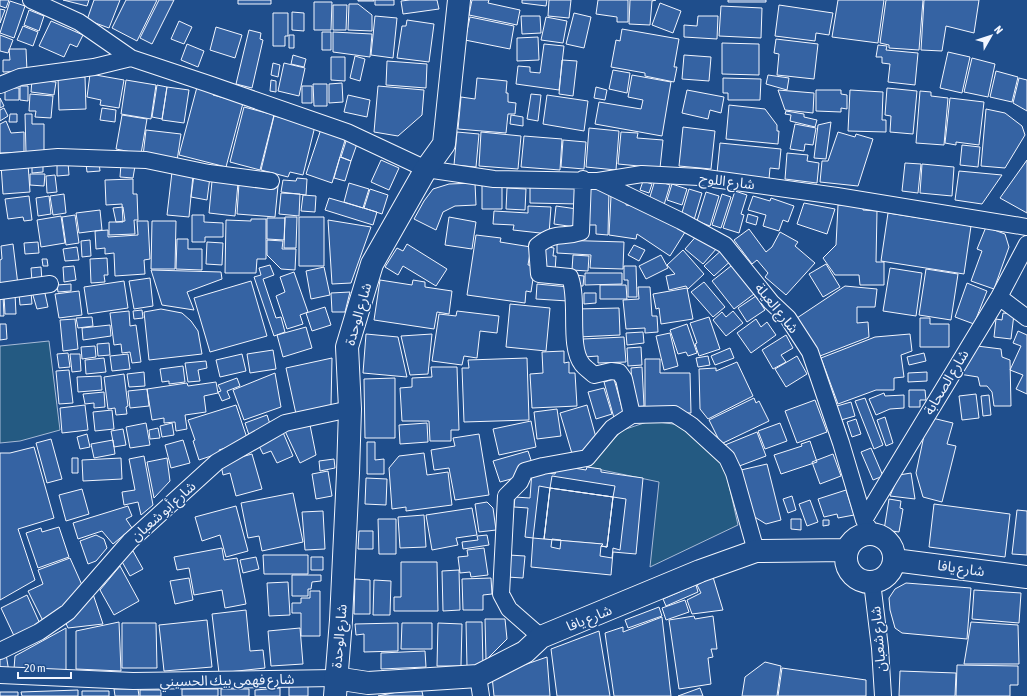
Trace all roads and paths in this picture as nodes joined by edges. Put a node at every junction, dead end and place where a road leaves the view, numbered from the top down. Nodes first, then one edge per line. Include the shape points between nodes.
1 (31, 0) edge
2 (459, 0) edge
3 (131, 58) junction
4 (0, 84) edge
5 (0, 162) edge
6 (426, 169) junction
7 (590, 180) junction
8 (270, 181) dead end
9 (1027, 227) edge
10 (1027, 244) edge
11 (50, 284) dead end
12 (0, 291) edge
13 (999, 297) junction
14 (1027, 318) edge
15 (350, 409) junction
16 (632, 415) junction
17 (868, 527) junction
18 (847, 550) junction
19 (756, 551) junction
20 (894, 560) junction
21 (1027, 577) edge
22 (872, 582) junction
23 (541, 638) junction
24 (0, 651) edge
25 (0, 676) edge
26 (480, 686) edge
27 (335, 687) edge
28 (883, 696) edge

1 - 3 street, شارع اللوح via 79,22
2 - 6 street, شارع الوحدة via 444,144
3 - 4 street via 94,67 20,77
3 - 6 street, شارع اللوح via 347,132
5 - 8 street via 58,157 146,160 209,173
6 - 7 street, شارع اللوح via 494,179
6 - 15 street, شارع الوحدة via 372,264 347,347
7 - 9 street, شارع اللوح via 642,174 699,177 837,196
7 - 16 street via 581,232 573,235 555,235 537,246 539,274 570,278 574,287 575,346 581,363 594,375 619,372 624,379
7 - 17 street, شارع العيلة via 681,221 725,245 771,302 788,318 810,352
10 - 13 street, شارع الصحابة
11 - 12 street
13 - 14 street
13 - 17 street, شارع الصحابة
15 - 24 street, شارع أبو شعبان via 284,423 217,462 130,541 68,612 39,632
15 - 27 street, شارع الوحدة via 341,620
16 - 19 street via 674,414 727,458 734,473
16 - 23 street via 612,428 587,458 525,471 520,482 506,496 501,594 509,609
17 - 18 street
17 - 20 street via 888,543 893,550
18 - 19 street, شارع يافا
18 - 22 street via 846,558 851,573 864,582
19 - 23 street, شارع يافا via 700,571
20 - 21 street, شارع يافا
20 - 22 street via 890,572 879,581
22 - 28 street, شارع شعبان
23 - 26 street, شارع يافا
25 - 27 street, شارع فهمى بيك الحسيني
26 - 27 street, شارع يافا via 368,683

